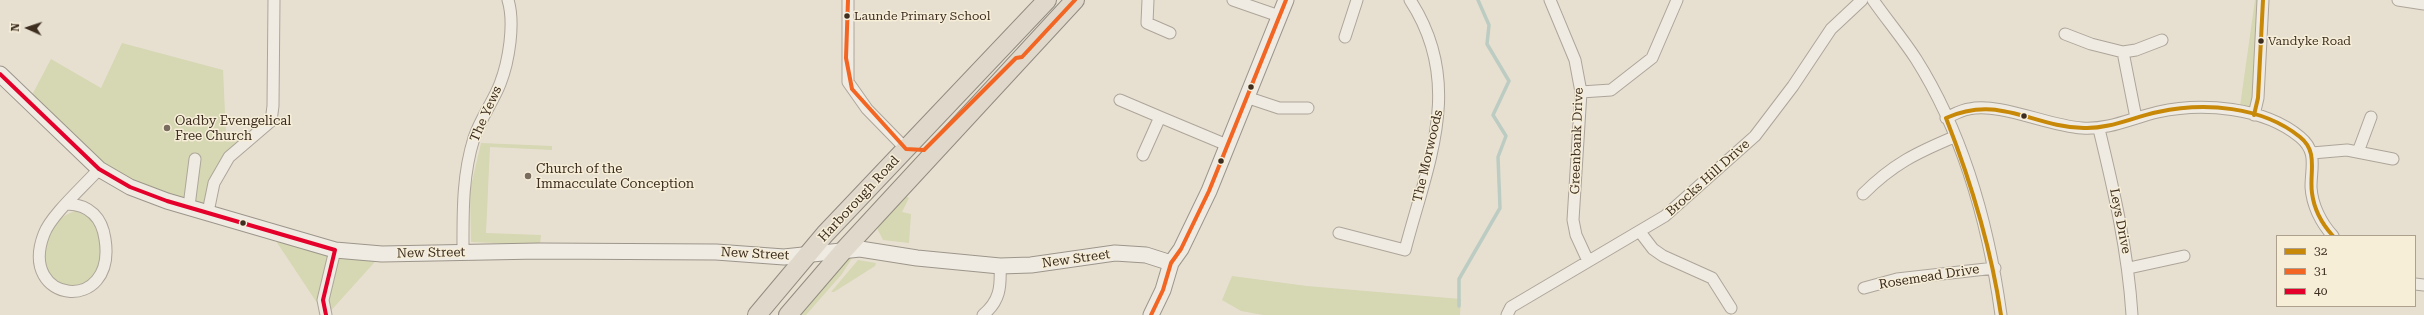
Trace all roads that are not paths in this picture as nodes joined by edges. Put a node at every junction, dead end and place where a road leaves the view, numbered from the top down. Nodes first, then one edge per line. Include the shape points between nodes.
1 (274, 0) edge
2 (508, 0) edge
3 (848, 0) edge
4 (1047, 0) edge
5 (1075, 0) edge
6 (1148, 0) edge
7 (1234, 0) edge
8 (1286, 0) edge
9 (1356, 0) edge
10 (1410, 0) edge
11 (1550, 0) edge
12 (1677, 0) edge
13 (1862, 0) edge
14 (1873, 0) edge
15 (2264, 0) edge
16 (2398, 0) edge
17 (2424, 4) edge
18 (1279, 16) junction
19 (1170, 33) dead end
20 (2065, 34) dead end
21 (1345, 37) dead end
22 (2162, 40) dead end
23 (2123, 52) junction
24 (1022, 57) junction
25 (0, 74) edge
26 (1581, 92) junction
27 (1246, 97) junction
28 (1120, 100) dead end
29 (1308, 108) dead end
30 (2254, 115) junction
31 (1160, 117) junction
32 (2371, 117) dead end
33 (1946, 118) junction
34 (2136, 118) junction
35 (2099, 129) junction
36 (1954, 137) junction
37 (1227, 145) junction
38 (2358, 152) junction
39 (2312, 153) junction
40 (1143, 155) dead end
41 (195, 159) dead end
42 (2393, 159) dead end
43 (909, 164) junction
44 (99, 169) junction
45 (1863, 194) dead end
46 (68, 204) junction
47 (189, 206) junction
48 (208, 212) junction
49 (1640, 232) junction
50 (1339, 233) dead end
51 (2332, 235) edge
52 (335, 250) junction
53 (463, 252) junction
54 (825, 253) junction
55 (2184, 256) dead end
56 (1588, 261) junction
57 (1171, 263) junction
58 (1000, 266) junction
59 (1995, 268) junction
60 (2129, 268) junction
61 (1864, 288) dead end
62 (1731, 308) dead end
63 (1509, 311) edge
64 (326, 315) edge
65 (757, 315) edge
66 (769, 315) edge
67 (788, 315) edge
68 (983, 315) edge
69 (1151, 315) edge
70 (2002, 315) edge
71 (2132, 315) edge

1 - 48 street via 271,121 229,157 214,183
2 - 53 street, The Yews via 510,46 500,84 474,137 463,190
3 - 43 street via 848,82
4 - 43 highway, Harborough Road
5 - 24 highway, Harborough Road
6 - 19 street via 1147,23
7 - 18 street
8 - 18 main road
9 - 21 street
10 - 50 street, The Morwoods via 1428,33 1440,82 1439,111 1405,250
11 - 26 street, Greenbank Drive via 1575,60
12 - 26 street via 1652,58 1611,90
13 - 49 street, Brocks Hill Drive via 1831,29 1793,86 1755,136 1665,216
14 - 33 street, Rosemead Drive via 1916,58
15 - 30 street via 2258,98
16 - 17 street
18 - 27 main road
20 - 23 street
22 - 23 street
23 - 34 street
24 - 43 highway, Harborough Road
24 - 43 highway via 1016,58
25 - 44 main road, New Street
26 - 56 street, Greenbank Drive via 1573,220 1576,235
27 - 29 street via 1279,108
27 - 37 main road
28 - 31 street
30 - 34 street via 2197,106
30 - 39 street via 2299,137
31 - 37 street
31 - 40 street
32 - 38 street
33 - 35 street via 1969,109 1987,108 2055,124
33 - 36 street, Rosemead Drive
34 - 35 street
35 - 60 street, Leys Drive
36 - 45 street via 1900,162
36 - 59 street, Rosemead Drive via 1973,189
37 - 57 main road via 1195,221
38 - 39 street via 2336,150
38 - 42 street
39 - 51 street via 2313,201 2320,218
41 - 47 street
43 - 54 highway
43 - 54 highway, Harborough Road
44 - 46 street
44 - 47 main road, New Street via 130,187
46 - 46 street via 50,222 44,234 40,266 50,286 77,296 87,293 100,281 106,246 104,230 94,213 86,208
47 - 48 main road, New Street
48 - 52 main road, New Street
49 - 56 street, Brocks Hill Drive
49 - 62 street via 1653,249 1663,256 1712,278
52 - 53 main road, New Street via 382,254
52 - 64 street via 323,300
53 - 54 main road, New Street via 681,251 784,257
54 - 58 main road, New Street via 860,249 917,258
54 - 65 highway, Harborough Road
54 - 66 highway
54 - 67 highway, Harborough Road
55 - 60 street
56 - 63 street, Brocks Hill Drive
57 - 58 main road, New Street via 1146,255 1120,253 1032,265
57 - 69 main road via 1164,290
58 - 68 street via 1000,292 995,304
59 - 61 street, Rosemead Drive via 1897,279
59 - 70 street, Rosemead Drive
60 - 71 street, Leys Drive

